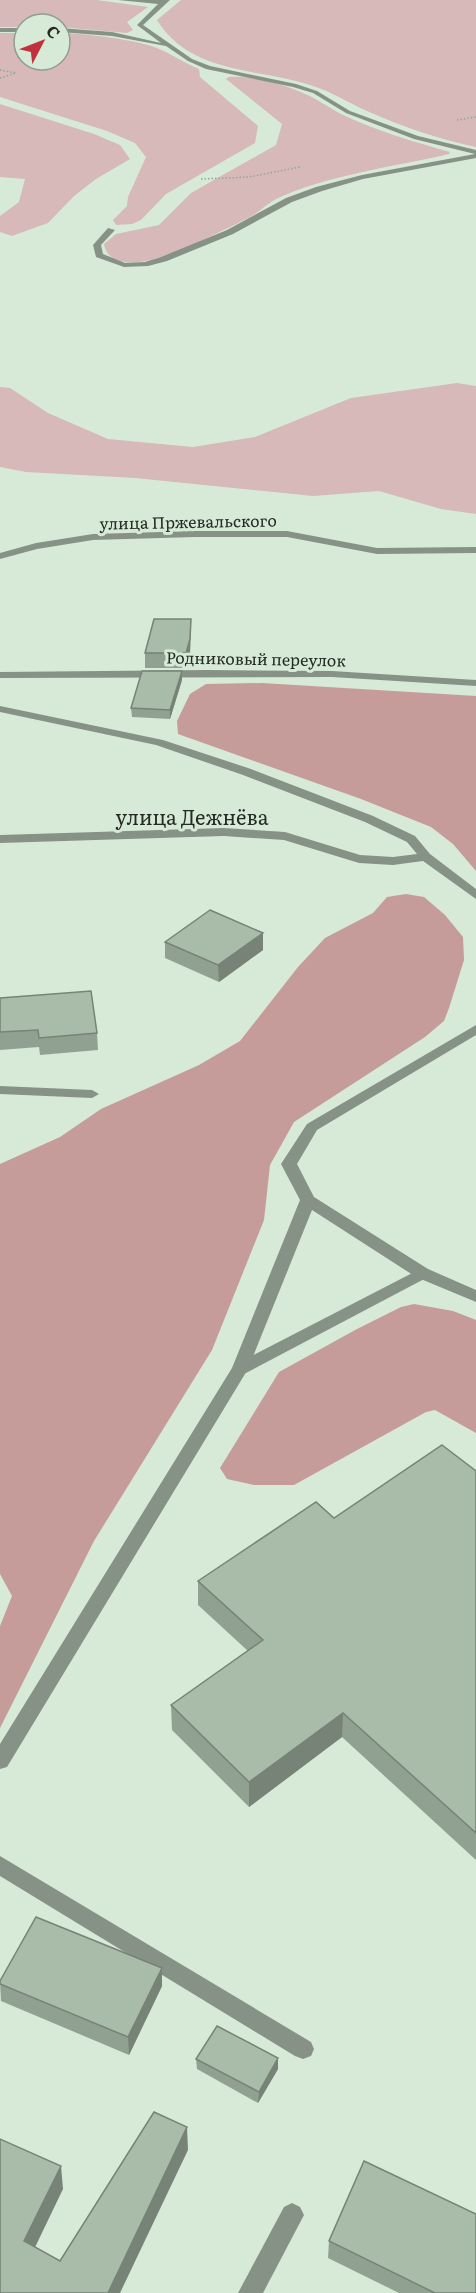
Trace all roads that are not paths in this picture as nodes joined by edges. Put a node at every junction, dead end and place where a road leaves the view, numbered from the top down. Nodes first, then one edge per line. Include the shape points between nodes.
1 (121, 0) edge
2 (165, 2) edge
3 (72, 31) edge
4 (168, 45) junction
5 (476, 154) edge
6 (111, 230) dead end
7 (476, 550) edge
8 (0, 556) edge
9 (0, 675) edge
10 (476, 683) edge
11 (0, 710) edge
12 (0, 839) edge
13 (426, 856) junction
14 (476, 895) edge
15 (476, 1029) edge
16 (0, 1090) edge
17 (92, 1094) dead end
18 (308, 1200) junction
19 (422, 1273) junction
20 (476, 1296) edge
21 (240, 1369) junction
22 (0, 1761) edge
23 (0, 1865) edge
24 (303, 2049) dead end
25 (292, 2215) dead end
26 (250, 2293) edge

1 - 2 street
2 - 4 street via 140,25
3 - 4 street
4 - 5 street via 208,68 294,85 315,92 348,112 416,138
5 - 6 street via 319,189 289,200 230,232 145,264 124,265 99,255 97,245
7 - 8 street, улица Пржевальского via 377,551 287,534 195,534 93,537
9 - 10 street, Родниковый переулок via 332,674
11 - 13 street via 159,742 247,771 369,819 411,839
12 - 13 street, улица Дежнёва via 224,832 285,836 359,859 393,861
13 - 14 street
15 - 18 street via 312,1127 289,1164
16 - 17 street
18 - 19 street
18 - 21 street
19 - 20 street
19 - 21 street
21 - 22 street
23 - 24 street
25 - 26 street

